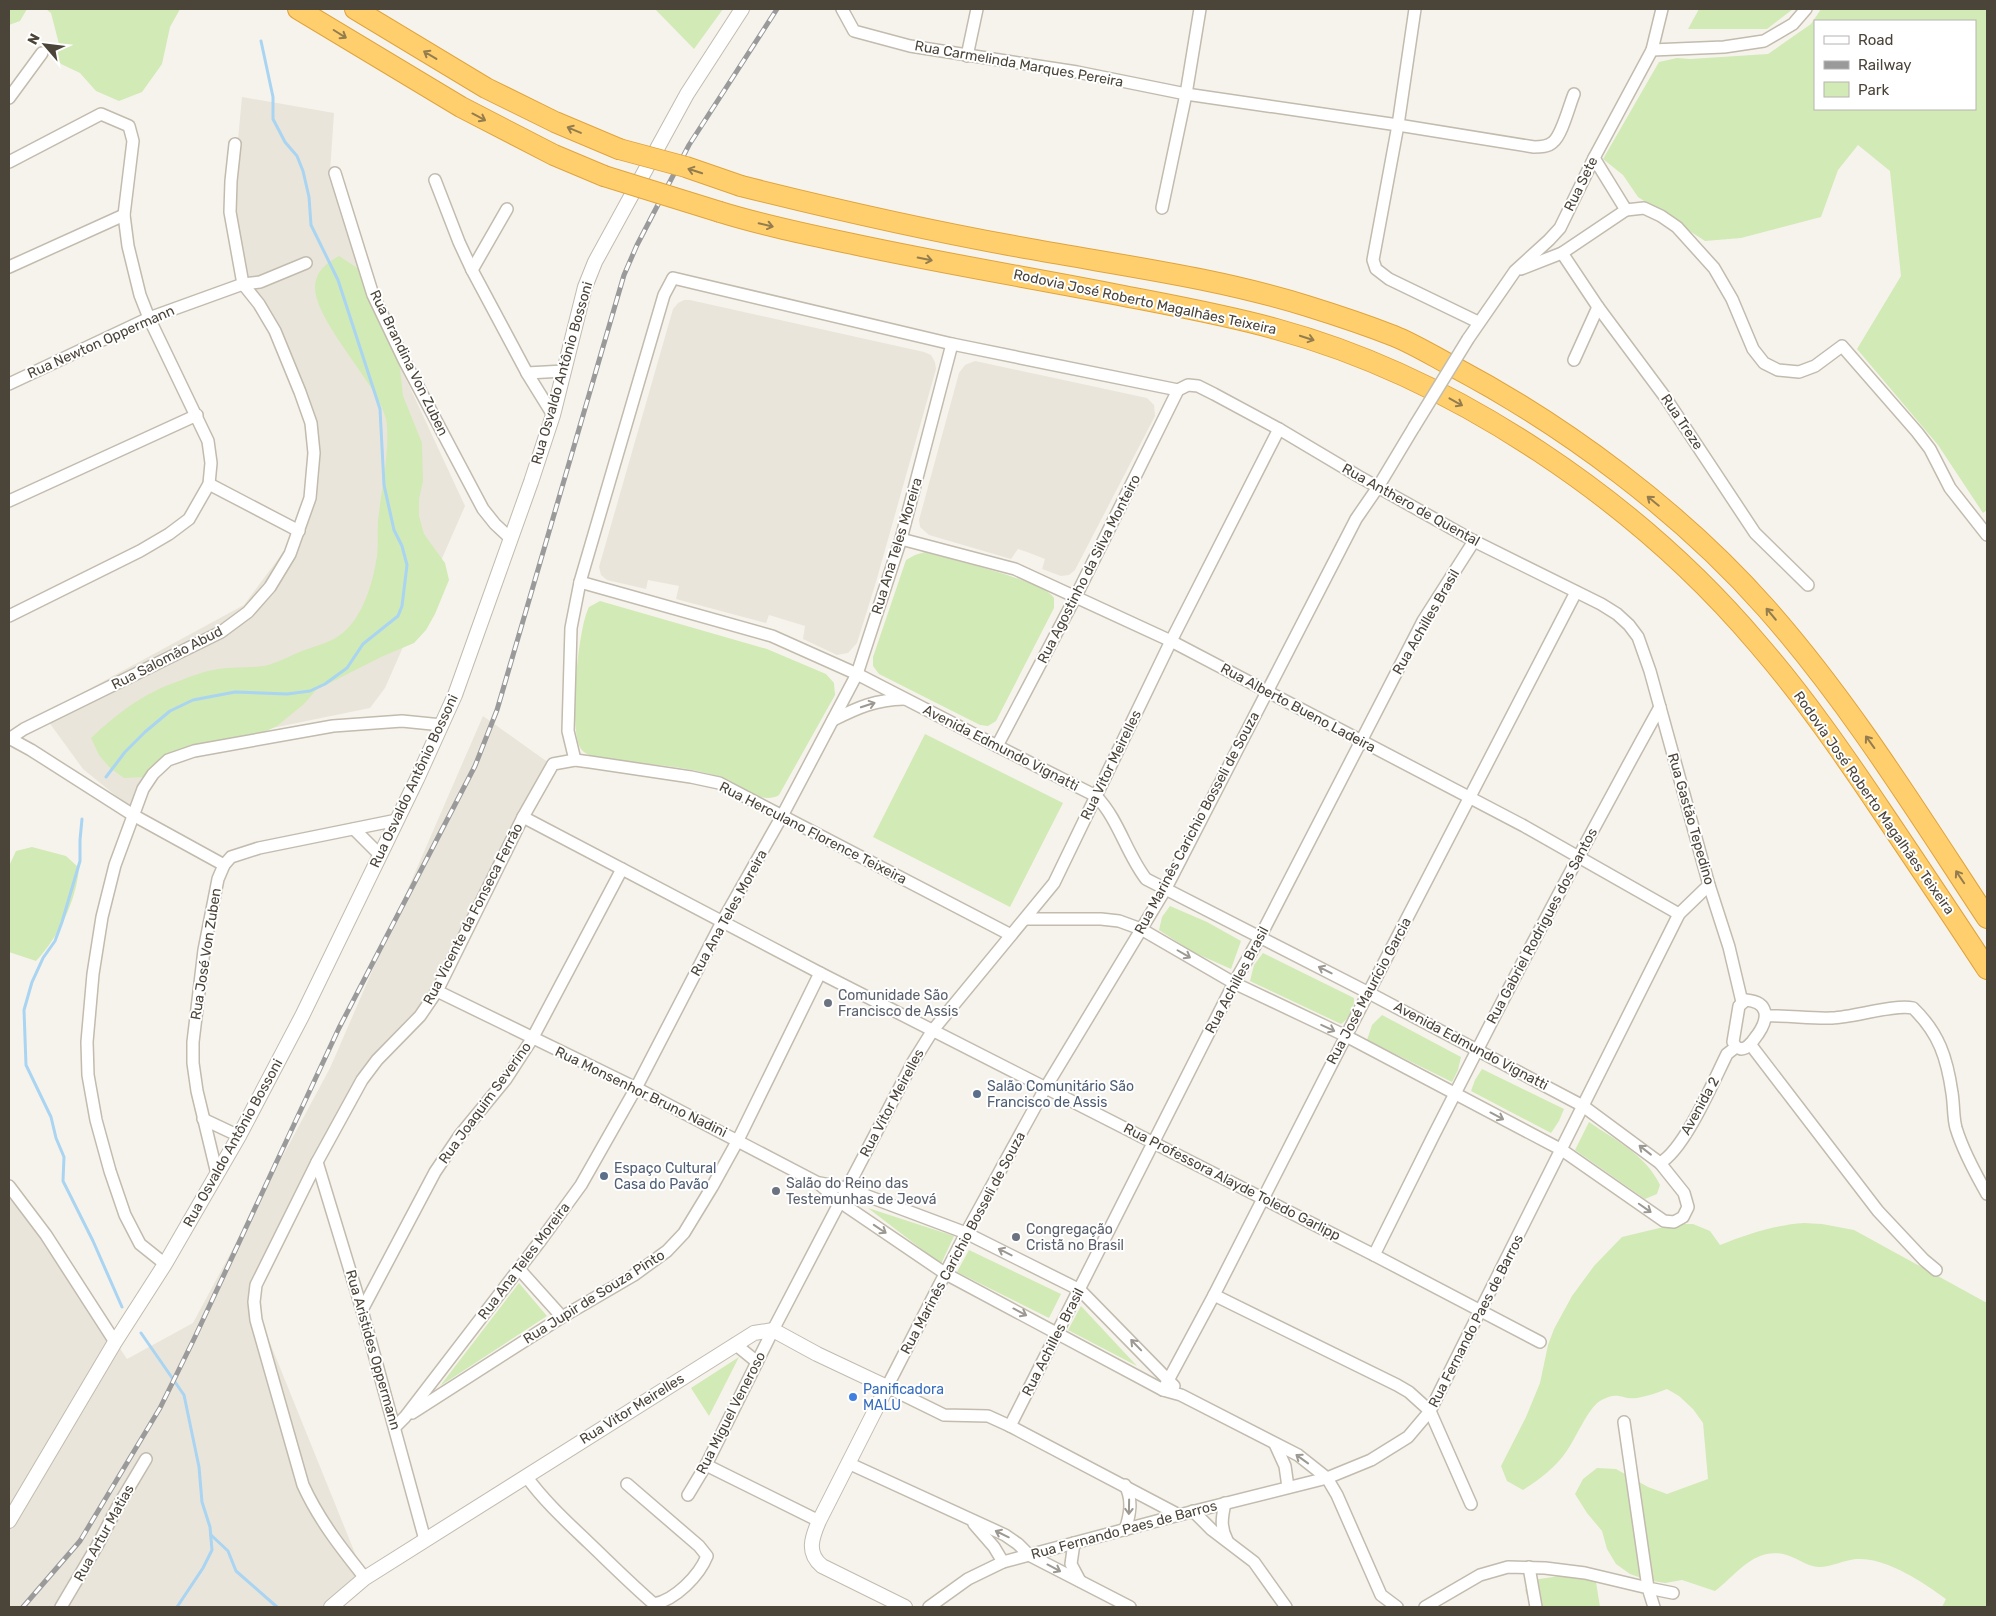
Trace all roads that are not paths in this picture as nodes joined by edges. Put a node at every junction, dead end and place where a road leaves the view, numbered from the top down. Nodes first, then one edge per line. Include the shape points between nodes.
1 (298, 9) edge
2 (355, 9) edge
3 (742, 9) edge
4 (842, 9) edge
5 (977, 9) edge
6 (1200, 9) edge
7 (1415, 9) edge
8 (1662, 9) edge
9 (1806, 9) edge
10 (1652, 50) junction
11 (42, 53) dead end
12 (967, 56) junction
13 (1186, 94) junction
14 (1574, 94) dead end
15 (9, 98) edge
16 (1398, 125) junction
17 (235, 144) dead end
18 (1594, 158) junction
19 (10, 160) edge
20 (335, 173) dead end
21 (435, 180) dead end
22 (1162, 208) dead end
23 (507, 209) dead end
24 (1626, 210) junction
25 (124, 215) junction
26 (1562, 253) junction
27 (306, 263) dead end
28 (9, 267) edge
29 (472, 270) junction
30 (1515, 271) junction
31 (243, 284) junction
32 (1598, 307) junction
33 (149, 318) junction
34 (1478, 322) junction
35 (952, 344) junction
36 (1574, 360) dead end
37 (564, 371) junction
38 (527, 373) junction
39 (9, 384) edge
40 (1178, 390) junction
41 (197, 415) junction
42 (553, 416) junction
43 (1414, 427) joint
44 (1279, 429) junction
45 (209, 484) junction
46 (1378, 487) junction
47 (9, 501) edge
48 (300, 531) junction
49 (1987, 535) edge
50 (511, 539) junction
51 (901, 539) junction
52 (1474, 541) junction
53 (580, 582) junction
54 (1808, 585) dead end
55 (1576, 592) junction
56 (1076, 598) junction
57 (9, 616) edge
58 (1638, 637) joint
59 (1171, 641) junction
60 (857, 674) junction
61 (1266, 691) junction
62 (905, 699) junction
63 (1660, 708) junction
64 (833, 720) junction
65 (442, 725) junction
66 (9, 738) edge
67 (1361, 742) junction
68 (996, 746) junction
69 (575, 760) junction
70 (1096, 796) junction
71 (1469, 798) junction
72 (133, 815) junction
73 (782, 816) junction
74 (523, 817) junction
75 (397, 820) junction
76 (354, 829) junction
77 (380, 855) junction
78 (1577, 857) junction
79 (224, 865) junction
80 (622, 869) junction
81 (1709, 885) junction
82 (1165, 890) junction
83 (1679, 914) junction
84 (1987, 918) edge
85 (1027, 919) junction
86 (722, 922) junction
87 (1142, 930) junction
88 (1011, 935) junction
89 (1260, 937) junction
90 (1987, 968) edge
91 (820, 973) junction
92 (1234, 983) junction
93 (437, 991) junction
94 (1369, 993) junction
95 (1742, 1002) junction
96 (1766, 1016) junction
97 (933, 1030) junction
98 (1346, 1036) junction
99 (532, 1039) junction
100 (1750, 1044) junction
101 (1736, 1047) junction
102 (1477, 1049) junction
103 (636, 1088) junction
104 (1046, 1088) junction
105 (1454, 1093) junction
106 (1583, 1106) junction
107 (203, 1119) junction
108 (239, 1136) junction
109 (738, 1140) junction
110 (1155, 1142) junction
111 (1562, 1150) junction
112 (317, 1162) junction
113 (1660, 1162) junction
114 (217, 1174) junction
115 (818, 1182) junction
116 (9, 1186) edge
117 (846, 1188) junction
118 (1987, 1194) edge
119 (1263, 1199) junction
120 (840, 1202) junction
121 (966, 1233) junction
122 (1374, 1255) junction
123 (165, 1264) junction
124 (519, 1269) junction
125 (1936, 1270) dead end
126 (946, 1274) junction
127 (1080, 1290) junction
128 (1214, 1295) junction
129 (362, 1310) junction
130 (1481, 1312) junction
131 (562, 1317) junction
132 (773, 1330) junction
133 (1058, 1332) junction
134 (114, 1342) junction
135 (1540, 1342) dead end
136 (735, 1344) junction
137 (757, 1362) junction
138 (1166, 1385) junction
139 (887, 1387) junction
140 (1430, 1412) junction
141 (405, 1418) junction
142 (1624, 1422) dead end
143 (395, 1426) junction
144 (1010, 1426) junction
145 (1275, 1444) junction
146 (146, 1459) dead end
147 (848, 1463) junction
148 (706, 1465) junction
149 (526, 1476) junction
150 (1327, 1478) junction
151 (627, 1484) dead end
152 (1125, 1485) junction
153 (1288, 1487) junction
154 (688, 1495) dead end
155 (1225, 1503) junction
156 (1471, 1504) dead end
157 (1193, 1511) junction
158 (1179, 1515) junction
159 (9, 1521) edge
160 (819, 1521) junction
161 (971, 1521) junction
162 (1125, 1530) junction
163 (425, 1540) junction
164 (1228, 1542) junction
165 (1074, 1543) junction
166 (1029, 1555) junction
167 (1003, 1562) junction
168 (1529, 1567) junction
169 (365, 1578) junction
170 (1080, 1581) junction
171 (1648, 1588) junction
172 (1673, 1593) dead end
173 (61, 1607) edge
174 (331, 1607) edge
175 (904, 1607) edge
176 (930, 1607) edge
177 (1130, 1607) edge
178 (1286, 1607) edge
179 (1397, 1607) edge
180 (1425, 1607) edge
181 (1536, 1607) edge
182 (1654, 1607) edge

1 -> 90 highway, Rodovia José Roberto Magalhães Teixeira, bridge via 460,107 554,155 604,176 753,222 1277,329 1353,353 1390,369 1500,427 1547,456 1677,559 1759,644 1818,719
84 -> 2 highway, Rodovia José Roberto Magalhães Teixeira, bridge via 1873,747 1766,607 1678,521 1579,444 1503,394 1396,336 1280,299 1195,278 1026,248 741,186 619,149 486,88
3 - 37 street, Rua Osvaldo Antônio Bossoni via 688,94 595,262 585,287
4 - 12 street, Rua Carmelinda Marques Pereira via 854,31 910,46
5 - 12 street
6 - 13 street
7 - 16 street
8 - 10 street, Rua Sete
9 - 10 street via 1794,24 1764,42
10 - 18 street, Rua Sete
11 - 15 street
12 - 13 street, Rua Carmelinda Marques Pereira via 1077,72
13 - 16 street, Rua Carmelinda Marques Pereira
13 - 22 street
14 - 16 street, Rua Carmelinda Marques Pereira via 1558,136 1547,146 1534,147
16 - 34 street via 1373,260 1376,269 1389,279
17 - 31 street, Rua Salomão Abud via 230,212
18 - 24 street
18 - 30 street, Rua Sete via 1560,228
19 - 25 street via 101,114 120,120 129,126 133,141
20 - 50 street, Rua Brandina Von Zuben via 373,295 404,360 483,509
21 - 29 street
23 - 29 street
24 - 26 street
24 - 49 street via 1644,208 1661,216 1677,227 1714,268 1732,299 1753,349 1764,363 1778,370 1799,372 1815,366 1842,346 1917,432 1930,449 1950,488
25 - 28 street
25 - 33 street via 128,246
26 - 30 street
26 - 32 street, Rua Treze
27 - 31 street, Rua Newton Oppermann via 260,282
29 - 38 street
30 - 34 street, Rua Sete
31 - 33 street, Rua Newton Oppermann
31 - 48 street, Rua Salomão Abud via 275,331 310,424 314,453 310,498
32 - 36 street
32 - 54 street, Rua Treze via 1665,397 1754,533
33 - 39 street, Rua Newton Oppermann
33 - 41 street
34 - 43 street, Rua Sete, bridge
35 - 40 street, Rua Anthero de Quental
35 - 51 street, Rua Ana Teles Moreira
35 - 53 street, Rua Anthero de Quental via 673,278 664,295
37 - 38 street
37 - 42 street, Rua Osvaldo Antônio Bossoni
38 - 42 street
40 - 44 street, Rua Anthero de Quental via 1188,385 1198,386
40 - 56 street, Rua Agostinho da Silva Monteiro
41 - 45 street via 208,441
41 - 47 street
42 - 50 street, Rua Osvaldo Antônio Bossoni
43 - 46 street, Rua Marinês Carichio Bosseli de Souza
44 - 46 street, Rua Anthero de Quental
44 - 59 street, Rua Vitor Meirelles
45 - 48 street
45 - 57 street via 189,518 169,534
46 - 52 street, Rua Anthero de Quental
46 - 61 street, Rua Marinês Carichio Bosseli de Souza via 1356,519
48 - 66 street, Rua Salomão Abud via 270,587 248,612 221,632
50 - 65 street, Rua Osvaldo Antônio Bossoni
51 - 56 street, Rua Alberto Bueno Ladeira via 1015,569
51 - 60 street, Rua Ana Teles Moreira
52 - 55 street, Rua Anthero de Quental
52 - 67 street, Rua Achilles Brasil via 1423,621
53 - 60 street, Avenida Edmundo Vignatti via 772,636
53 - 69 street via 571,628 568,731
55 - 58 street, Rua Anthero de Quental via 1617,614
55 - 71 street, Rua José Maurício Garcia
56 - 59 street, Rua Alberto Bueno Ladeira
56 - 68 street, Rua Agostinho da Silva Monteiro
58 - 63 street, Rua Gastão Tepedino
59 - 61 street, Rua Alberto Bueno Ladeira
59 - 70 street, Rua Vitor Meirelles
60 - 62 street, Avenida Edmundo Vignatti
60 - 64 street, Rua Ana Teles Moreira
61 - 67 street, Rua Alberto Bueno Ladeira
61 - 82 street, Rua Marinês Carichio Bosseli de Souza
64 -> 62 street via 882,700
62 - 68 street, Avenida Edmundo Vignatti
63 - 78 street, Rua Gabriel Rodrigues dos Santos
63 - 81 street, Rua Gastão Tepedino
64 - 73 street, Rua Ana Teles Moreira
65 - 72 street via 402,721 333,726 194,751 168,760 154,774 143,789
65 - 75 street, Rua Osvaldo Antônio Bossoni
66 - 72 street
67 - 71 street, Rua Alberto Bueno Ladeira
67 - 89 street, Rua Achilles Brasil
68 - 70 street, Avenida Edmundo Vignatti
69 - 73 street, Rua Herculano Florence Teixeira via 719,783
69 - 74 street, Rua Vicente da Fonseca Ferrão via 553,764
70 - 82 street, Avenida Edmundo Vignatti via 1108,808 1124,836 1135,865 1146,879
70 - 85 street, Rua Vitor Meirelles via 1054,883
71 - 78 street, Rua Alberto Bueno Ladeira
71 - 94 street, Rua José Maurício Garcia
72 - 79 street
72 - 123 street via 115,865 102,918 88,1032 88,1075 98,1128 125,1215 140,1244
73 - 86 street, Rua Ana Teles Moreira
73 - 88 street, Rua Herculano Florence Teixeira
74 - 80 street, Rua Professora Alayde Toledo Garlipp
74 - 93 street, Rua Vicente da Fonseca Ferrão
75 - 76 street
75 - 77 street, Rua Osvaldo Antônio Bossoni
76 - 77 street
76 - 79 street via 259,848 231,857
77 - 108 street, Rua Osvaldo Antônio Bossoni
78 - 83 street, Rua Alberto Bueno Ladeira
78 - 102 street, Rua Gabriel Rodrigues dos Santos
79 - 107 street, Rua José Von Zuben via 218,879 204,950 193,1042 193,1062
80 - 86 street, Rua Professora Alayde Toledo Garlipp
80 - 99 street, Rua Joaquim Severino
81 - 83 street, Rua Fernando Paes de Barros
81 - 95 street, Rua Gastão Tepedino via 1729,946
82 - 87 street, Rua Marinês Carichio Bosseli de Souza
82 - 89 street, Avenida Edmundo Vignatti
83 - 106 street, Rua Fernando Paes de Barros
85 - 87 street, Avenida Edmundo Vignatti via 1101,919 1119,921
85 - 88 street, Rua Vitor Meirelles
86 - 91 street, Rua Professora Alayde Toledo Garlipp
86 - 103 street, Rua Ana Teles Moreira
87 -> 92 street, Avenida Edmundo Vignatti
87 - 104 street, Rua Marinês Carichio Bosseli de Souza
88 - 97 street, Rua Vitor Meirelles
89 - 92 street, Rua Achilles Brasil
94 -> 89 street, Avenida Edmundo Vignatti
91 - 97 street, Rua Professora Alayde Toledo Garlipp
91 - 109 street, Rua Jupir de Souza Pinto
92 -> 98 street, Avenida Edmundo Vignatti
92 - 110 street, Rua Achilles Brasil
93 - 99 street, Rua Monsenhor Bruno Nadini
93 - 112 street, Rua Vicente da Fonseca Ferrão via 420,1016 362,1080
94 - 98 street, Rua José Maurício Garcia
94 - 102 street, Avenida Edmundo Vignatti
95 - 96 street via 1749,1000 1762,1006
95 - 101 street via 1733,1042
96 - 100 street via 1765,1023
96 - 118 street via 1831,1018 1906,1006 1913,1008 1933,1030 1944,1056 1956,1127 1973,1170
97 - 104 street, Rua Professora Alayde Toledo Garlipp
97 - 117 street, Rua Vitor Meirelles
98 - 105 street, Avenida Edmundo Vignatti
98 - 119 street, Rua José Maurício Garcia
99 - 103 street, Rua Monsenhor Bruno Nadini
99 - 129 street, Rua Joaquim Severino via 506,1079 460,1135 435,1172
100 - 101 street via 1744,1049
100 - 125 street via 1878,1212
101 - 113 street, Avenida 2 via 1728,1054 1691,1125 1668,1158
102 - 105 street, Rua Gabriel Rodrigues dos Santos
102 - 106 street, Avenida Edmundo Vignatti
103 - 109 street, Rua Monsenhor Bruno Nadini
103 - 124 street, Rua Ana Teles Moreira via 581,1185
104 - 110 street, Rua Professora Alayde Toledo Garlipp
104 - 121 street, Rua Marinês Carichio Bosseli de Souza
105 -> 111 street, Avenida Edmundo Vignatti
105 - 122 street, Rua Gabriel Rodrigues dos Santos
106 - 111 street, Rua Fernando Paes de Barros
113 -> 106 street, Avenida Edmundo Vignatti
107 - 108 street
107 - 114 street, Rua José Von Zuben
108 - 114 street, Rua Osvaldo Antônio Bossoni
109 - 115 street, Rua Monsenhor Bruno Nadini
109 - 131 street, Rua Jupir de Souza Pinto via 684,1233 667,1251 634,1275
110 - 119 street, Rua Professora Alayde Toledo Garlipp
110 - 127 street, Rua Achilles Brasil
111 -> 113 street, Avenida Edmundo Vignatti via 1659,1218 1674,1222 1683,1217 1688,1202
111 - 130 street, Rua Fernando Paes de Barros
112 - 129 street, Rua Aristides Oppermann
112 - 169 street, Rua Vicente da Fonseca Ferrão via 256,1285 256,1320 312,1505 328,1532
114 - 123 street, Rua Osvaldo Antônio Bossoni
115 - 117 street, Rua Monsenhor Bruno Nadini
115 - 120 street, Rua Monsenhor Bruno Nadini
116 - 134 street via 46,1235
117 - 120 street, Rua Vitor Meirelles
117 - 121 street, Rua Monsenhor Bruno Nadini
119 - 122 street, Rua Professora Alayde Toledo Garlipp
119 - 128 street, Rua José Maurício Garcia
120 -> 126 street, Rua Monsenhor Bruno Nadini
120 - 132 street, Rua Vitor Meirelles
121 - 126 street, Rua Marinês Carichio Bosseli de Souza
127 -> 121 street, Rua Monsenhor Bruno Nadini
122 - 130 street, Rua Professora Alayde Toledo Garlipp
123 - 134 street, Rua Osvaldo Antônio Bossoni
124 - 131 street
124 - 141 street, Rua Ana Teles Moreira
126 -> 133 street, Rua Monsenhor Bruno Nadini
126 - 139 street, Rua Marinês Carichio Bosseli de Souza
127 - 133 street, Rua Achilles Brasil
138 -> 127 street, Rua Monsenhor Bruno Nadini
128 - 138 street, Rua José Maurício Garcia
128 - 140 street via 1397,1385
129 - 143 street, Rua Aristides Oppermann
130 - 135 street, Rua Professora Alayde Toledo Garlipp
130 - 140 street, Rua Fernando Paes de Barros
131 - 141 street, Rua Jupir de Souza Pinto
132 - 136 street, Rua Vitor Meirelles via 754,1333
132 - 137 street, Rua Miguel Veneroso
132 - 139 street
133 - 138 street, Rua Monsenhor Bruno Nadini
133 - 144 street, Rua Achilles Brasil
134 - 159 street, Rua Osvaldo Antônio Bossoni
136 - 137 street
136 - 149 street, Rua Vitor Meirelles
137 - 148 street, Rua Miguel Veneroso
138 - 145 street, Rua Monsenhor Bruno Nadini
139 - 144 street via 944,1415 988,1416
139 - 147 street, Rua Marinês Carichio Bosseli de Souza
140 - 150 street, Rua Fernando Paes de Barros via 1408,1437 1371,1460
140 - 156 street
141 - 143 street, Rua Ana Teles Moreira
142 - 171 street
143 - 163 street, Rua Aristides Oppermann
144 - 152 street
150 -> 145 street, Rua Monsenhor Bruno Nadini via 1298,1455
145 - 153 street via 1286,1466
146 - 173 street, Rua Artur Matias
147 - 160 street, Rua Marinês Carichio Bosseli de Souza
147 - 161 street
148 - 154 street, Rua Miguel Veneroso
148 - 160 street
149 - 151 street via 573,1528 640,1592 654,1604 662,1602 675,1595 703,1567 707,1556
149 - 163 street, Rua Vitor Meirelles
150 - 153 street, Rua Fernando Paes de Barros
150 - 179 street via 1381,1595
152 - 158 street
152 -> 162 street via 1130,1501
153 - 155 street, Rua Fernando Paes de Barros
155 - 157 street, Rua Fernando Paes de Barros
155 - 164 street via 1221,1522
157 - 158 street, Rua Fernando Paes de Barros
157 - 164 street
158 - 162 street, Rua Fernando Paes de Barros
160 - 175 street, Rua Marinês Carichio Bosseli de Souza via 812,1538 814,1560
166 -> 161 street via 1005,1535
161 - 167 street via 994,1546
162 - 165 street, Rua Fernando Paes de Barros
163 - 169 street, Rua Vitor Meirelles
164 - 178 street via 1254,1562
165 - 166 street, Rua Fernando Paes de Barros
165 - 170 street via 1071,1564
166 - 167 street, Rua Fernando Paes de Barros
166 -> 170 street
167 - 176 street, Rua Fernando Paes de Barros via 968,1579
168 - 171 street via 1584,1573
168 - 180 street via 1508,1567 1480,1575
168 - 181 street
169 - 174 street, Rua Vitor Meirelles
170 - 177 street
171 - 172 street
171 - 182 street

